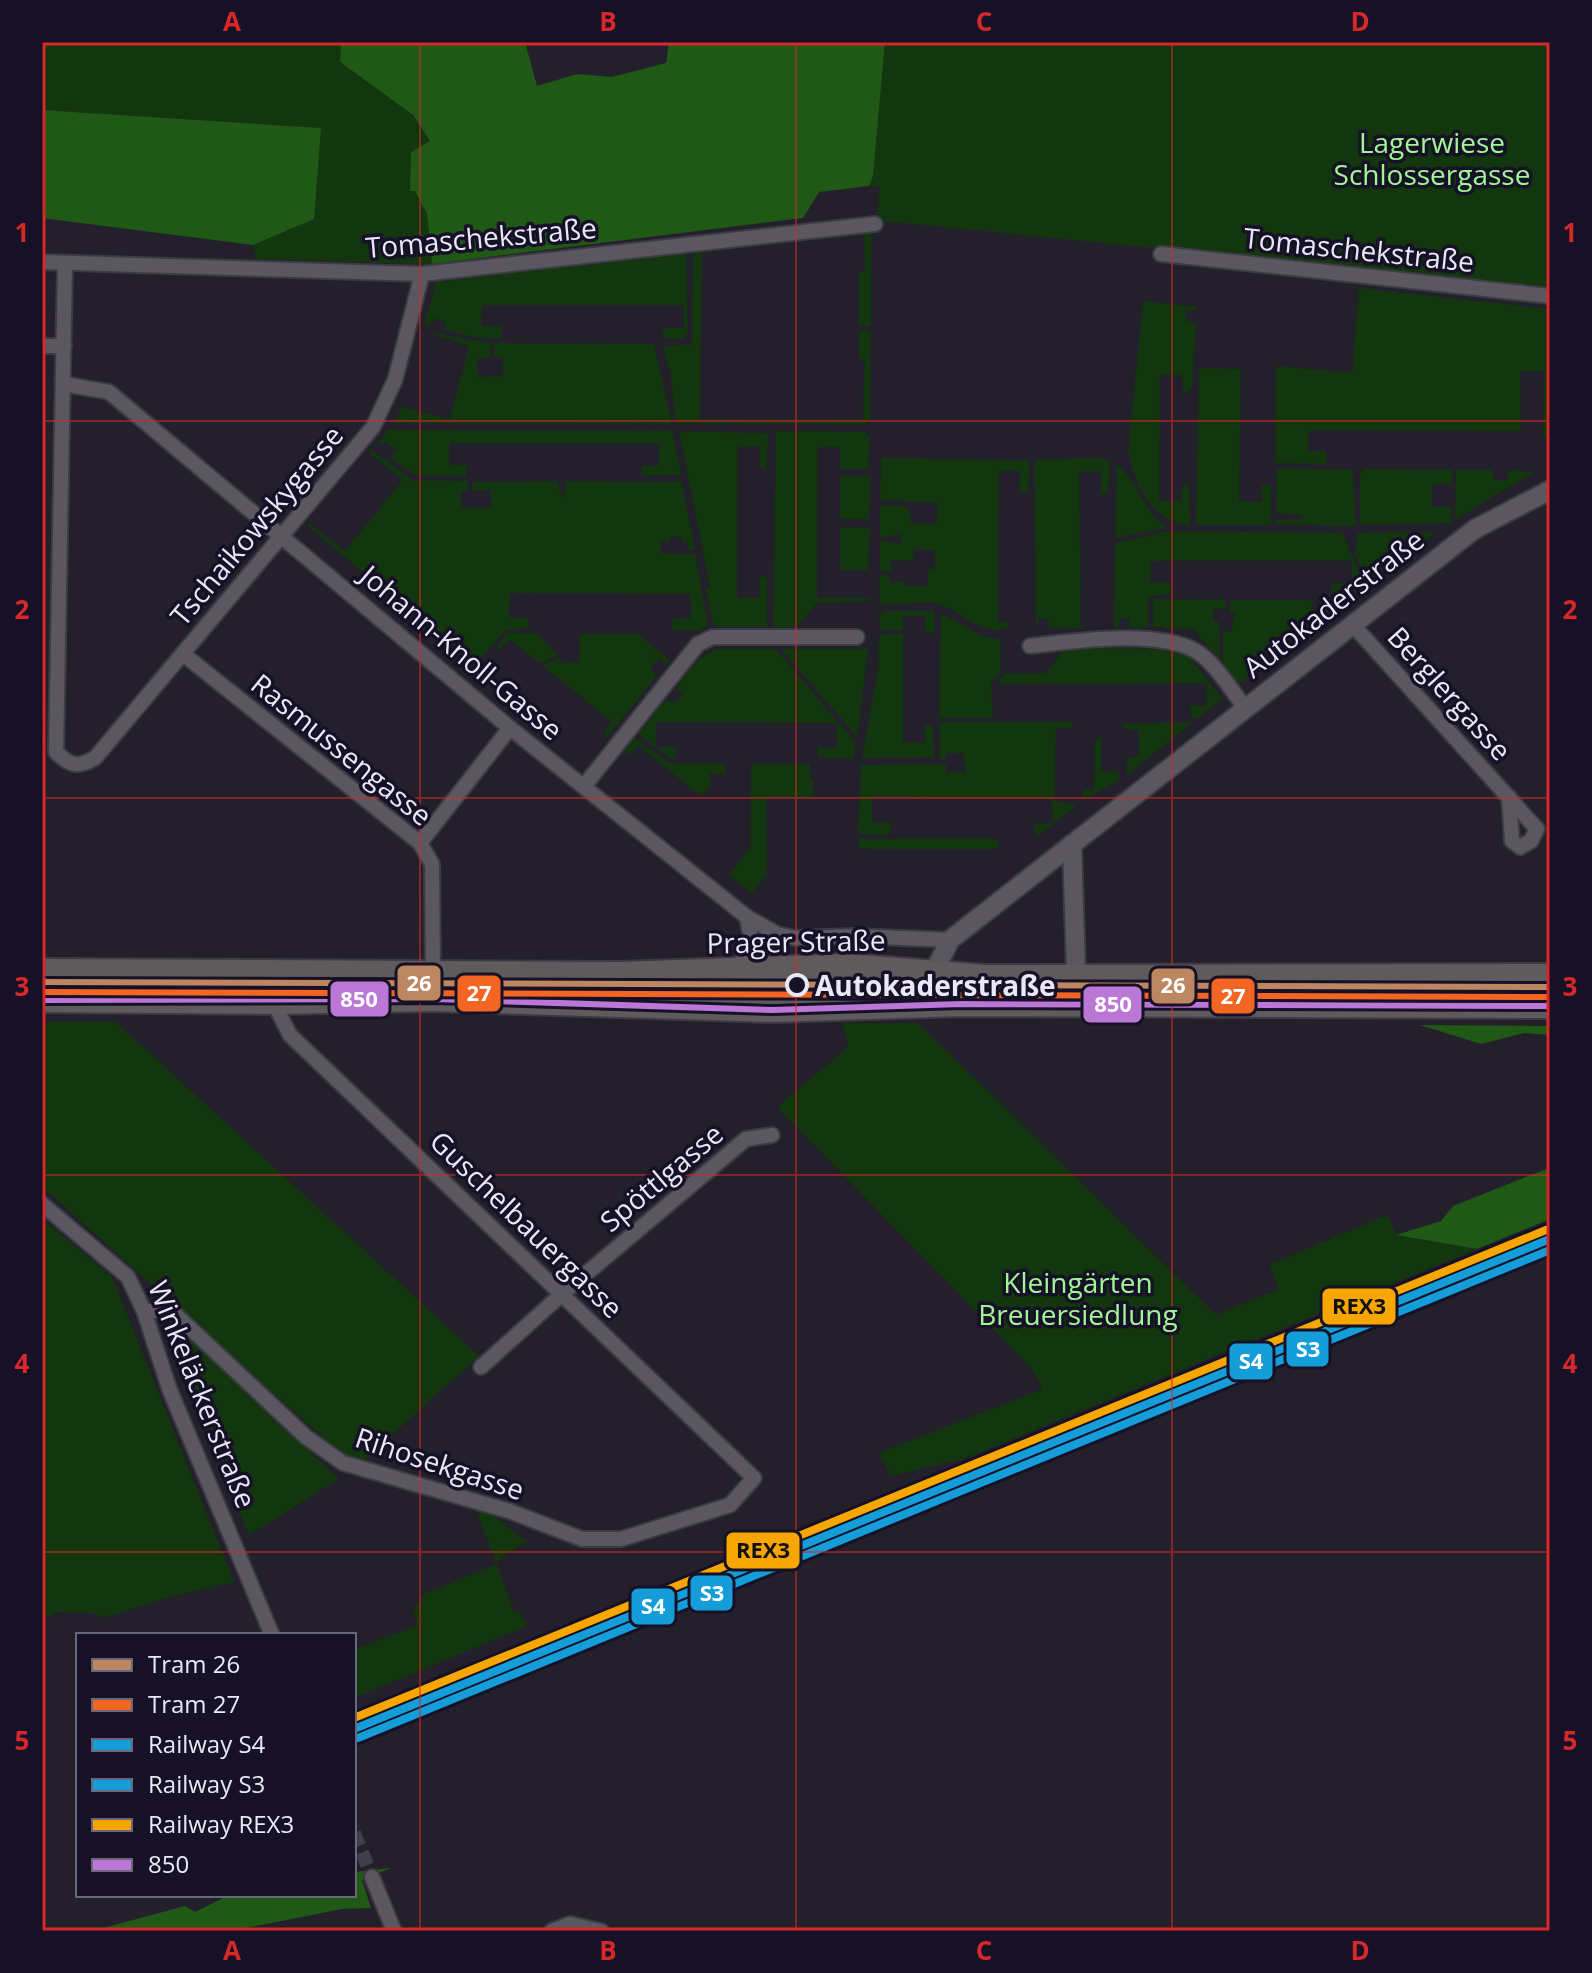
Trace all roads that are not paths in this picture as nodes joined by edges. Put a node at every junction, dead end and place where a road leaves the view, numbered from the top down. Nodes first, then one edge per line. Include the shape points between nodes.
1 (875, 224) dead end
2 (1161, 254) dead end
3 (42, 262) edge
4 (65, 263) junction
5 (422, 274) junction
6 (1550, 296) edge
7 (42, 346) edge
8 (64, 346) junction
9 (64, 384) junction
10 (1550, 490) edge
11 (281, 535) junction
12 (1353, 625) junction
13 (49, 628) edge
14 (857, 637) dead end
15 (1030, 646) dead end
16 (183, 654) junction
17 (1244, 707) junction
18 (510, 728) junction
19 (584, 786) junction
20 (1509, 797) dead end
21 (420, 843) junction
22 (1072, 844) junction
23 (747, 917) junction
24 (950, 940) junction
25 (738, 970) junction
26 (42, 971) edge
27 (433, 971) junction
28 (934, 972) junction
29 (1550, 976) edge
30 (1077, 989) junction
31 (435, 999) junction
32 (42, 1000) edge
33 (273, 1002) junction
34 (933, 1006) junction
35 (1550, 1006) edge
36 (733, 1009) junction
37 (772, 1135) dead end
38 (42, 1204) edge
39 (562, 1294) junction
40 (144, 1311) junction
41 (481, 1367) dead end
42 (754, 1478) joint
43 (271, 1633) edge
44 (372, 1877) tunnel mouth
45 (394, 1931) edge
46 (552, 1931) edge
47 (601, 1931) edge

1 - 5 street, Tomaschekstraße
2 - 6 street, Tomaschekstraße
3 - 4 street, Tomaschekstraße
4 - 5 street, Tomaschekstraße
4 - 8 street
5 - 11 street, Tschaikowskygasse via 395,380 373,427
7 - 8 street
8 - 9 street
9 - 11 street, Johann-Knoll-Gasse via 109,392
9 - 13 street
10 - 12 street, Autokaderstraße via 1475,529
11 - 16 street, Tschaikowskygasse
11 - 18 street, Johann-Knoll-Gasse
12 - 17 street, Autokaderstraße
12 - 20 street, Berglergasse
13 - 16 street, Tschaikowskygasse via 56,752 68,764 81,766 95,758
14 - 19 street via 713,637 698,644
15 - 17 street via 1174,642 1199,653
16 - 21 street, Rasmussengasse
17 - 22 street, Autokaderstraße
18 - 19 street, Johann-Knoll-Gasse
18 - 21 street
19 - 23 street, Johann-Knoll-Gasse
21 - 27 street, Rasmussengasse via 432,864
22 - 24 street, Autokaderstraße
22 - 30 street
23 - 24 street, Prager Straße via 795,938
23 - 25 street via 751,939
24 - 28 street, Autokaderstraße
25 - 27 main road, Prager Straße
25 - 28 main road, Prager Straße via 848,966
25 - 36 street
26 - 27 main road, Prager Straße
27 - 31 street, Rasmussengasse
28 - 30 main road, Prager Straße
28 - 34 street, Autokaderstraße
29 - 30 main road, Prager Straße
30 - 34 main road, Prager Straße
30 - 35 main road, Prager Straße
31 - 33 main road, Prager Straße
31 - 36 main road, Prager Straße
32 - 33 main road, Prager Straße
33 - 39 street, Guschelbauergasse via 286,1031
34 - 36 main road, Prager Straße
37 - 39 street, Spöttlgasse via 746,1139
38 - 40 street, Winkeläckerstraße via 128,1277
39 - 41 street, Spöttlgasse
39 - 42 street, Guschelbauergasse
40 - 42 street, Rihosekgasse via 172,1311 306,1437 343,1463 509,1511 582,1539 621,1539 730,1505
40 - 43 street, Winkeläckerstraße via 169,1388
44 - 45 street
46 - 47 street via 570,1924

